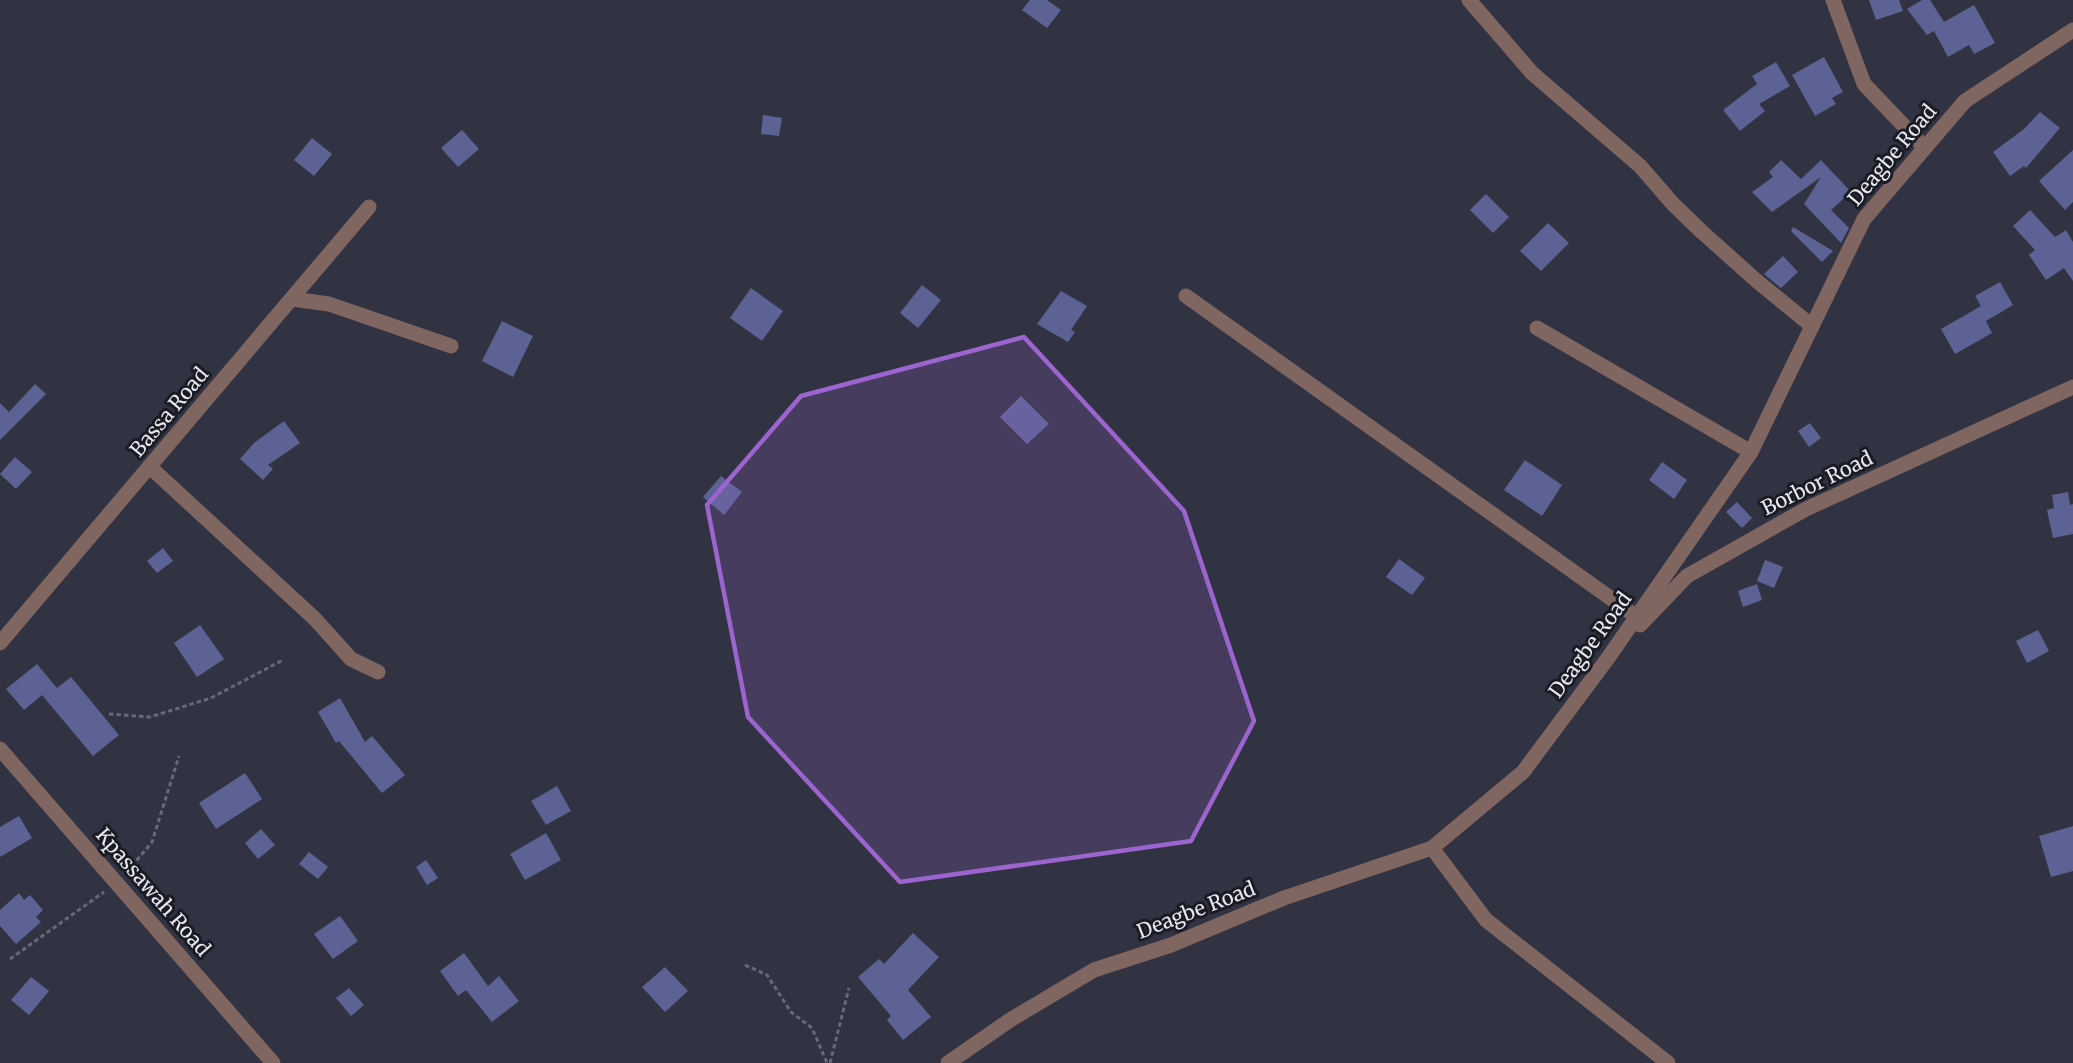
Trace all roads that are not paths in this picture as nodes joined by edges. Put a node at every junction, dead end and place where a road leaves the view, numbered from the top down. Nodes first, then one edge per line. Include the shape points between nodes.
1 (1468, 0) edge
2 (1833, 0) edge
3 (2073, 30) edge
4 (1925, 148) junction
5 (369, 207) dead end
6 (1186, 296) dead end
7 (292, 299) junction
8 (1812, 326) junction
9 (1537, 328) dead end
10 (451, 346) dead end
11 (2073, 387) edge
12 (1751, 452) junction
13 (150, 466) junction
14 (1636, 617) junction
15 (0, 643) edge
16 (1608, 658) junction
17 (378, 672) dead end
18 (0, 749) edge
19 (1432, 848) junction
20 (273, 1063) edge
21 (948, 1063) edge
22 (1668, 1063) edge

1 - 8 street via 1532,73 1640,166 1702,232
2 - 4 street via 1864,84
3 - 4 street, Deagbe Road via 1965,101
4 - 8 street, Deagbe Road via 1864,219
5 - 7 street, Bassa Road
6 - 14 street
7 - 10 street via 329,304
7 - 13 street, Bassa Road
8 - 12 street, Deagbe Road
9 - 12 street
11 - 16 street, Borbor Road via 1806,508 1687,576
12 - 14 street, Deagbe Road
13 - 15 street, Bassa Road
13 - 17 street via 315,619 351,659
14 - 16 street, Deagbe Road
16 - 19 street, Deagbe Road via 1523,772
18 - 20 street, Kpassawah Road
19 - 21 street, Deagbe Road via 1284,898 1171,945 1094,970
19 - 22 street via 1486,920

